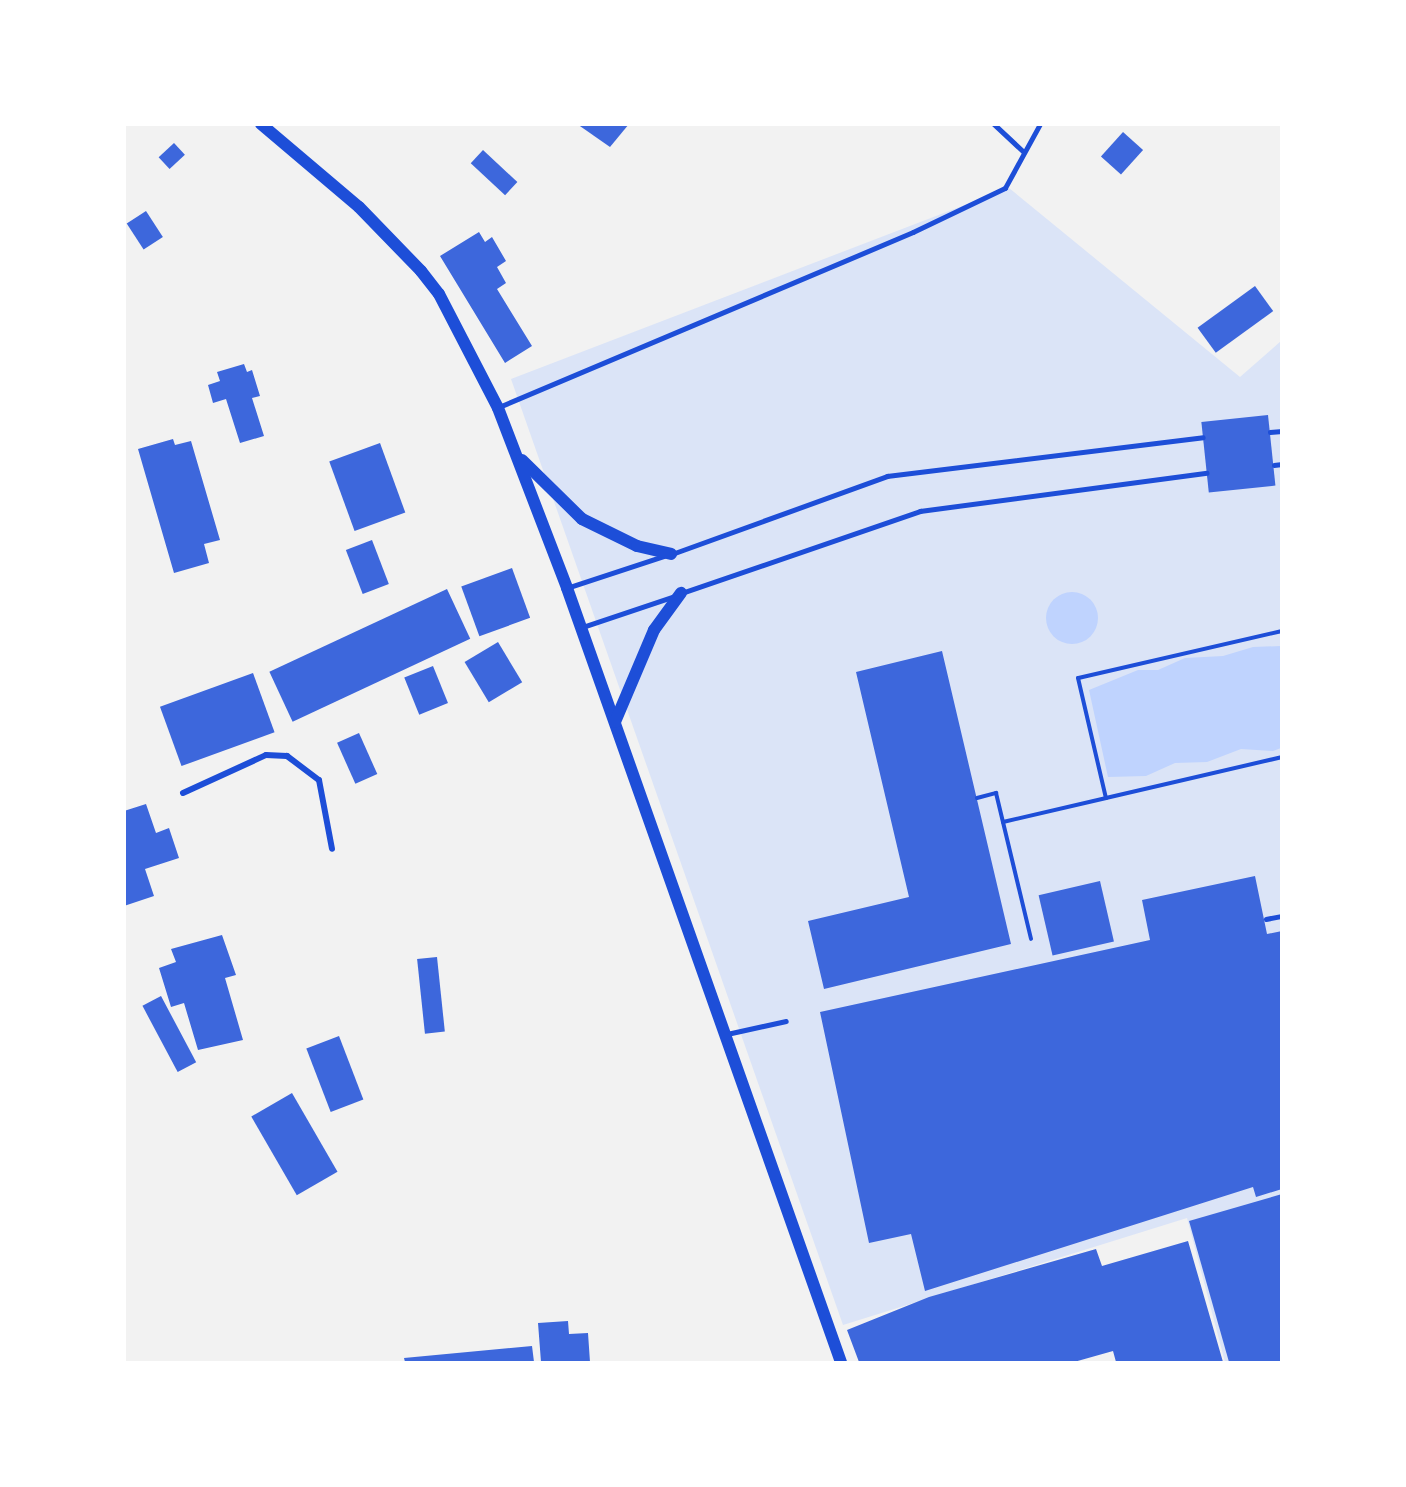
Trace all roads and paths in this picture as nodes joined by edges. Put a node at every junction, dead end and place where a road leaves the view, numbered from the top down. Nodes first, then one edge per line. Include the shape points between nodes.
1 (261, 124) edge
2 (994, 124) edge
3 (1040, 124) edge
4 (1024, 152) junction
5 (498, 408) junction
6 (1281, 431) edge
7 (1270, 432) dead end
8 (1203, 437) dead end
9 (519, 457) junction
10 (1281, 464) edge
11 (1274, 465) dead end
12 (1206, 473) dead end
13 (671, 554) junction
14 (567, 588) junction
15 (681, 593) junction
16 (580, 628) junction
17 (1281, 631) edge
18 (615, 722) junction
19 (1281, 757) edge
20 (183, 793) dead end
21 (977, 798) dead end
22 (1106, 798) junction
23 (1003, 822) junction
24 (332, 849) dead end
25 (1281, 916) edge
26 (1266, 919) dead end
27 (1030, 939) dead end
28 (786, 1021) dead end
29 (725, 1035) junction
30 (841, 1362) edge

1 - 5 main road via 359,207 421,271 440,294
2 - 4 lane
3 - 4 lane
4 - 5 lane via 1005,189
5 - 9 main road
6 - 7 lane
8 - 13 lane via 886,476
9 - 13 main road via 582,519 637,546
9 - 14 main road
10 - 11 lane
12 - 15 lane via 920,512
13 - 14 lane
14 - 16 main road
15 - 16 lane
15 - 18 main road via 654,630
16 - 18 main road
17 - 22 path via 1078,678
18 - 29 main road
19 - 22 path
20 - 24 street via 266,755 287,756 319,780
21 - 23 path via 996,793
22 - 23 path
23 - 27 path
25 - 26 lane
28 - 29 lane
29 - 30 main road

